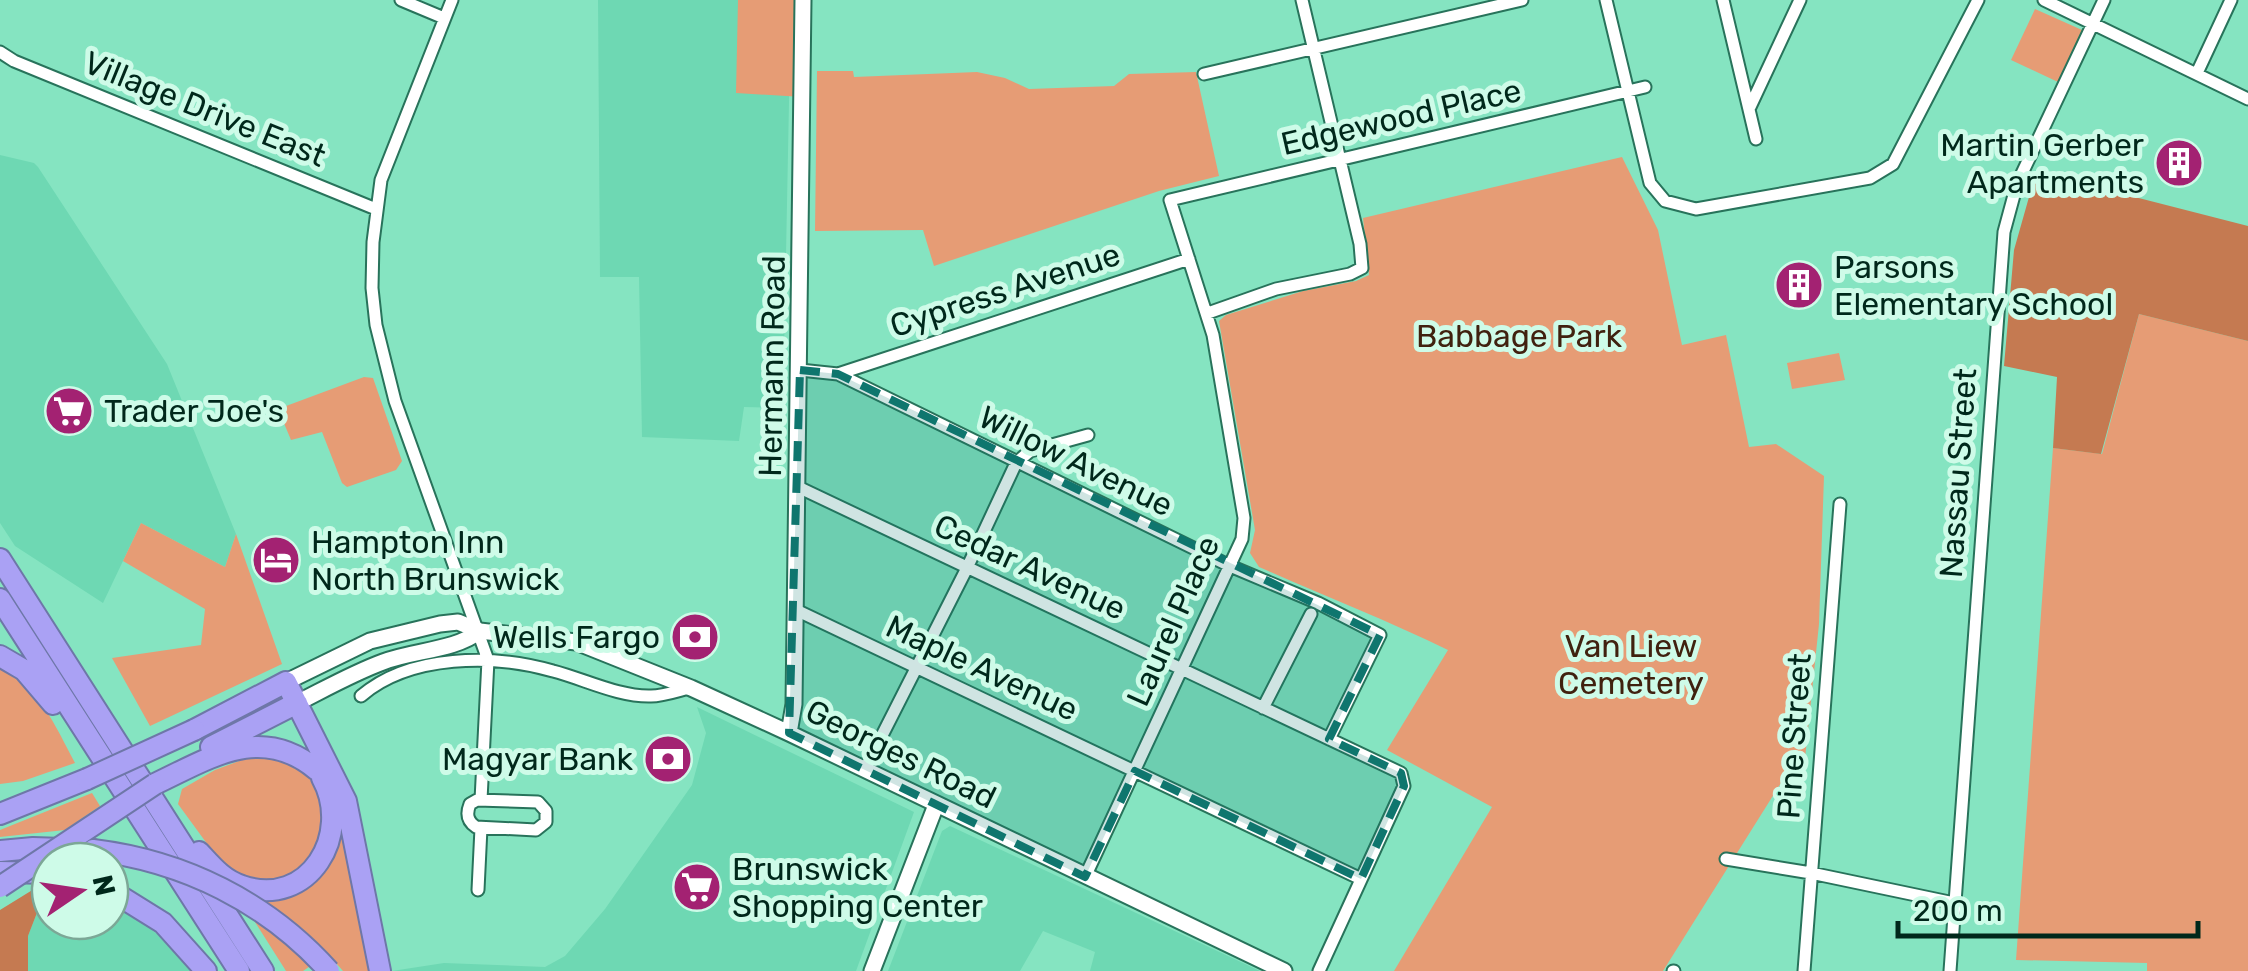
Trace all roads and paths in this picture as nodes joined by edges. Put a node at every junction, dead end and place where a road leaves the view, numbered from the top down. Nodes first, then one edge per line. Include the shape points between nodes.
1 (401, 0) edge
2 (452, 0) edge
3 (803, 0) edge
4 (1302, 0) edge
5 (1522, 0) edge
6 (1606, 0) edge
7 (1722, 0) edge
8 (1800, 0) edge
9 (1978, 0) edge
10 (2044, 0) edge
11 (2104, 0) edge
12 (2231, 0) edge
13 (444, 18) junction
14 (2093, 24) junction
15 (1313, 48) junction
16 (0, 52) edge
17 (2197, 73) junction
18 (1204, 74) dead end
19 (1645, 87) dead end
20 (1628, 91) junction
21 (2248, 99) edge
22 (1750, 107) junction
23 (1756, 139) dead end
24 (1339, 160) junction
25 (1170, 200) joint
26 (376, 209) junction
27 (1189, 259) junction
28 (1208, 313) junction
29 (800, 370) junction
30 (838, 374) junction
31 (1088, 435) dead end
32 (1016, 463) junction
33 (798, 488) junction
34 (1840, 504) dead end
35 (0, 559) edge
36 (1230, 566) junction
37 (967, 568) junction
38 (0, 599) edge
39 (796, 610) junction
40 (1311, 614) dead end
41 (480, 631) junction
42 (0, 656) edge
43 (488, 660) junction
44 (917, 667) junction
45 (1182, 670) junction
46 (280, 685) junction
47 (691, 688) junction
48 (361, 696) dead end
49 (291, 706) junction
50 (1262, 708) junction
51 (789, 732) junction
52 (1329, 739) junction
53 (209, 753) junction
54 (865, 769) junction
55 (317, 770) junction
56 (1135, 771) junction
57 (87, 780) junction
58 (118, 785) junction
59 (0, 798) edge
60 (481, 800) junction
61 (936, 804) junction
62 (157, 806) junction
63 (0, 814) edge
64 (481, 828) junction
65 (0, 852) edge
66 (1726, 860) dead end
67 (0, 872) edge
68 (30, 873) edge
69 (1811, 873) junction
70 (1085, 877) junction
71 (1361, 880) junction
72 (0, 887) edge
73 (478, 890) dead end
74 (130, 902) edge
75 (1954, 903) junction
76 (206, 971) edge
77 (239, 971) edge
78 (264, 971) edge
79 (328, 971) edge
80 (380, 971) edge
81 (872, 971) edge
82 (1284, 971) edge
83 (1319, 971) edge
84 (1804, 971) edge
85 (1950, 971) edge

1 - 13 street
2 - 13 street
3 - 29 street, Hermann Road
4 - 15 street
5 - 15 street
6 - 20 street
7 - 22 street
8 - 22 street
9 - 20 street via 1902,151 1870,178 1696,209 1665,201 1650,183
10 - 14 street
11 - 14 street, Nassau Street
12 - 17 street
13 - 26 street via 389,154
14 - 17 street
14 - 75 street, Nassau Street via 2017,184 2002,244
15 - 18 street
15 - 24 street
16 - 26 street, Village Drive East
17 - 21 street
19 - 20 street, Edgewood Place
20 - 24 street, Edgewood Place
22 - 23 street
24 - 25 street, Edgewood Place
24 - 28 street via 1362,268
25 - 27 street, Laurel Place
26 - 41 street via 376,325 396,400
27 - 28 street, Laurel Place
27 - 30 street, Cypress Avenue
28 - 36 street, Laurel Place via 1244,518
29 - 30 street, Willow Avenue
29 - 33 street, Hermann Road
30 - 32 street, Willow Avenue
31 - 32 street via 1030,451
32 - 36 street, Willow Avenue
32 - 37 street
33 - 37 street, Cedar Avenue
33 - 39 street, Hermann Road
34 - 69 street, Pine Street
35 - 62 highway
36 - 45 street, Laurel Place
36 - 52 street, Willow Avenue via 1380,635
37 - 44 street
37 - 45 street, Cedar Avenue
38 - 58 highway
39 - 44 street, Maple Avenue
39 - 51 street, Hermann Road
40 - 50 street
41 - 43 street
41 - 46 street, Georges Road via 458,622 409,629 354,647
41 - 47 street, Georges Road via 576,642
41 - 49 street, Georges Road via 465,642 382,662
42 - 58 highway via 36,681
43 - 47 street via 650,696
43 - 48 street via 410,670
43 - 60 street
44 - 54 street
44 - 56 street, Maple Avenue
45 - 50 street, Cedar Avenue
45 - 56 street, Laurel Place
46 - 49 highway
46 - 57 highway, Georges Road, bridge
47 - 51 street, Georges Road
49 - 53 highway, Georges Road
49 - 55 highway
49 - 80 highway via 346,801
50 - 52 street, Cedar Avenue
51 - 54 street, Georges Road
52 - 71 street, Cedar Avenue via 1401,773 1404,786
53 - 55 highway via 269,746
53 - 72 highway, bridge
54 - 61 street, Georges Road
55 - 62 highway via 331,799 331,838 311,871 278,888 250,888 223,876
56 - 70 street, Laurel Place
56 - 71 street, Maple Avenue
57 - 59 highway
57 - 63 highway
58 - 77 highway
60 - 64 street via 467,813
60 - 64 street via 538,802 547,816 536,830
61 - 70 street, Georges Road
61 - 81 street
62 - 78 highway
64 - 73 street
65 - 79 highway, bridge via 93,850 165,865 224,889 275,921
66 - 69 street
67 - 68 highway
69 - 75 street
69 - 84 street, Pine Street
70 - 82 street, Georges Road
71 - 83 street
74 - 76 highway via 163,923
75 - 85 street, Nassau Street

